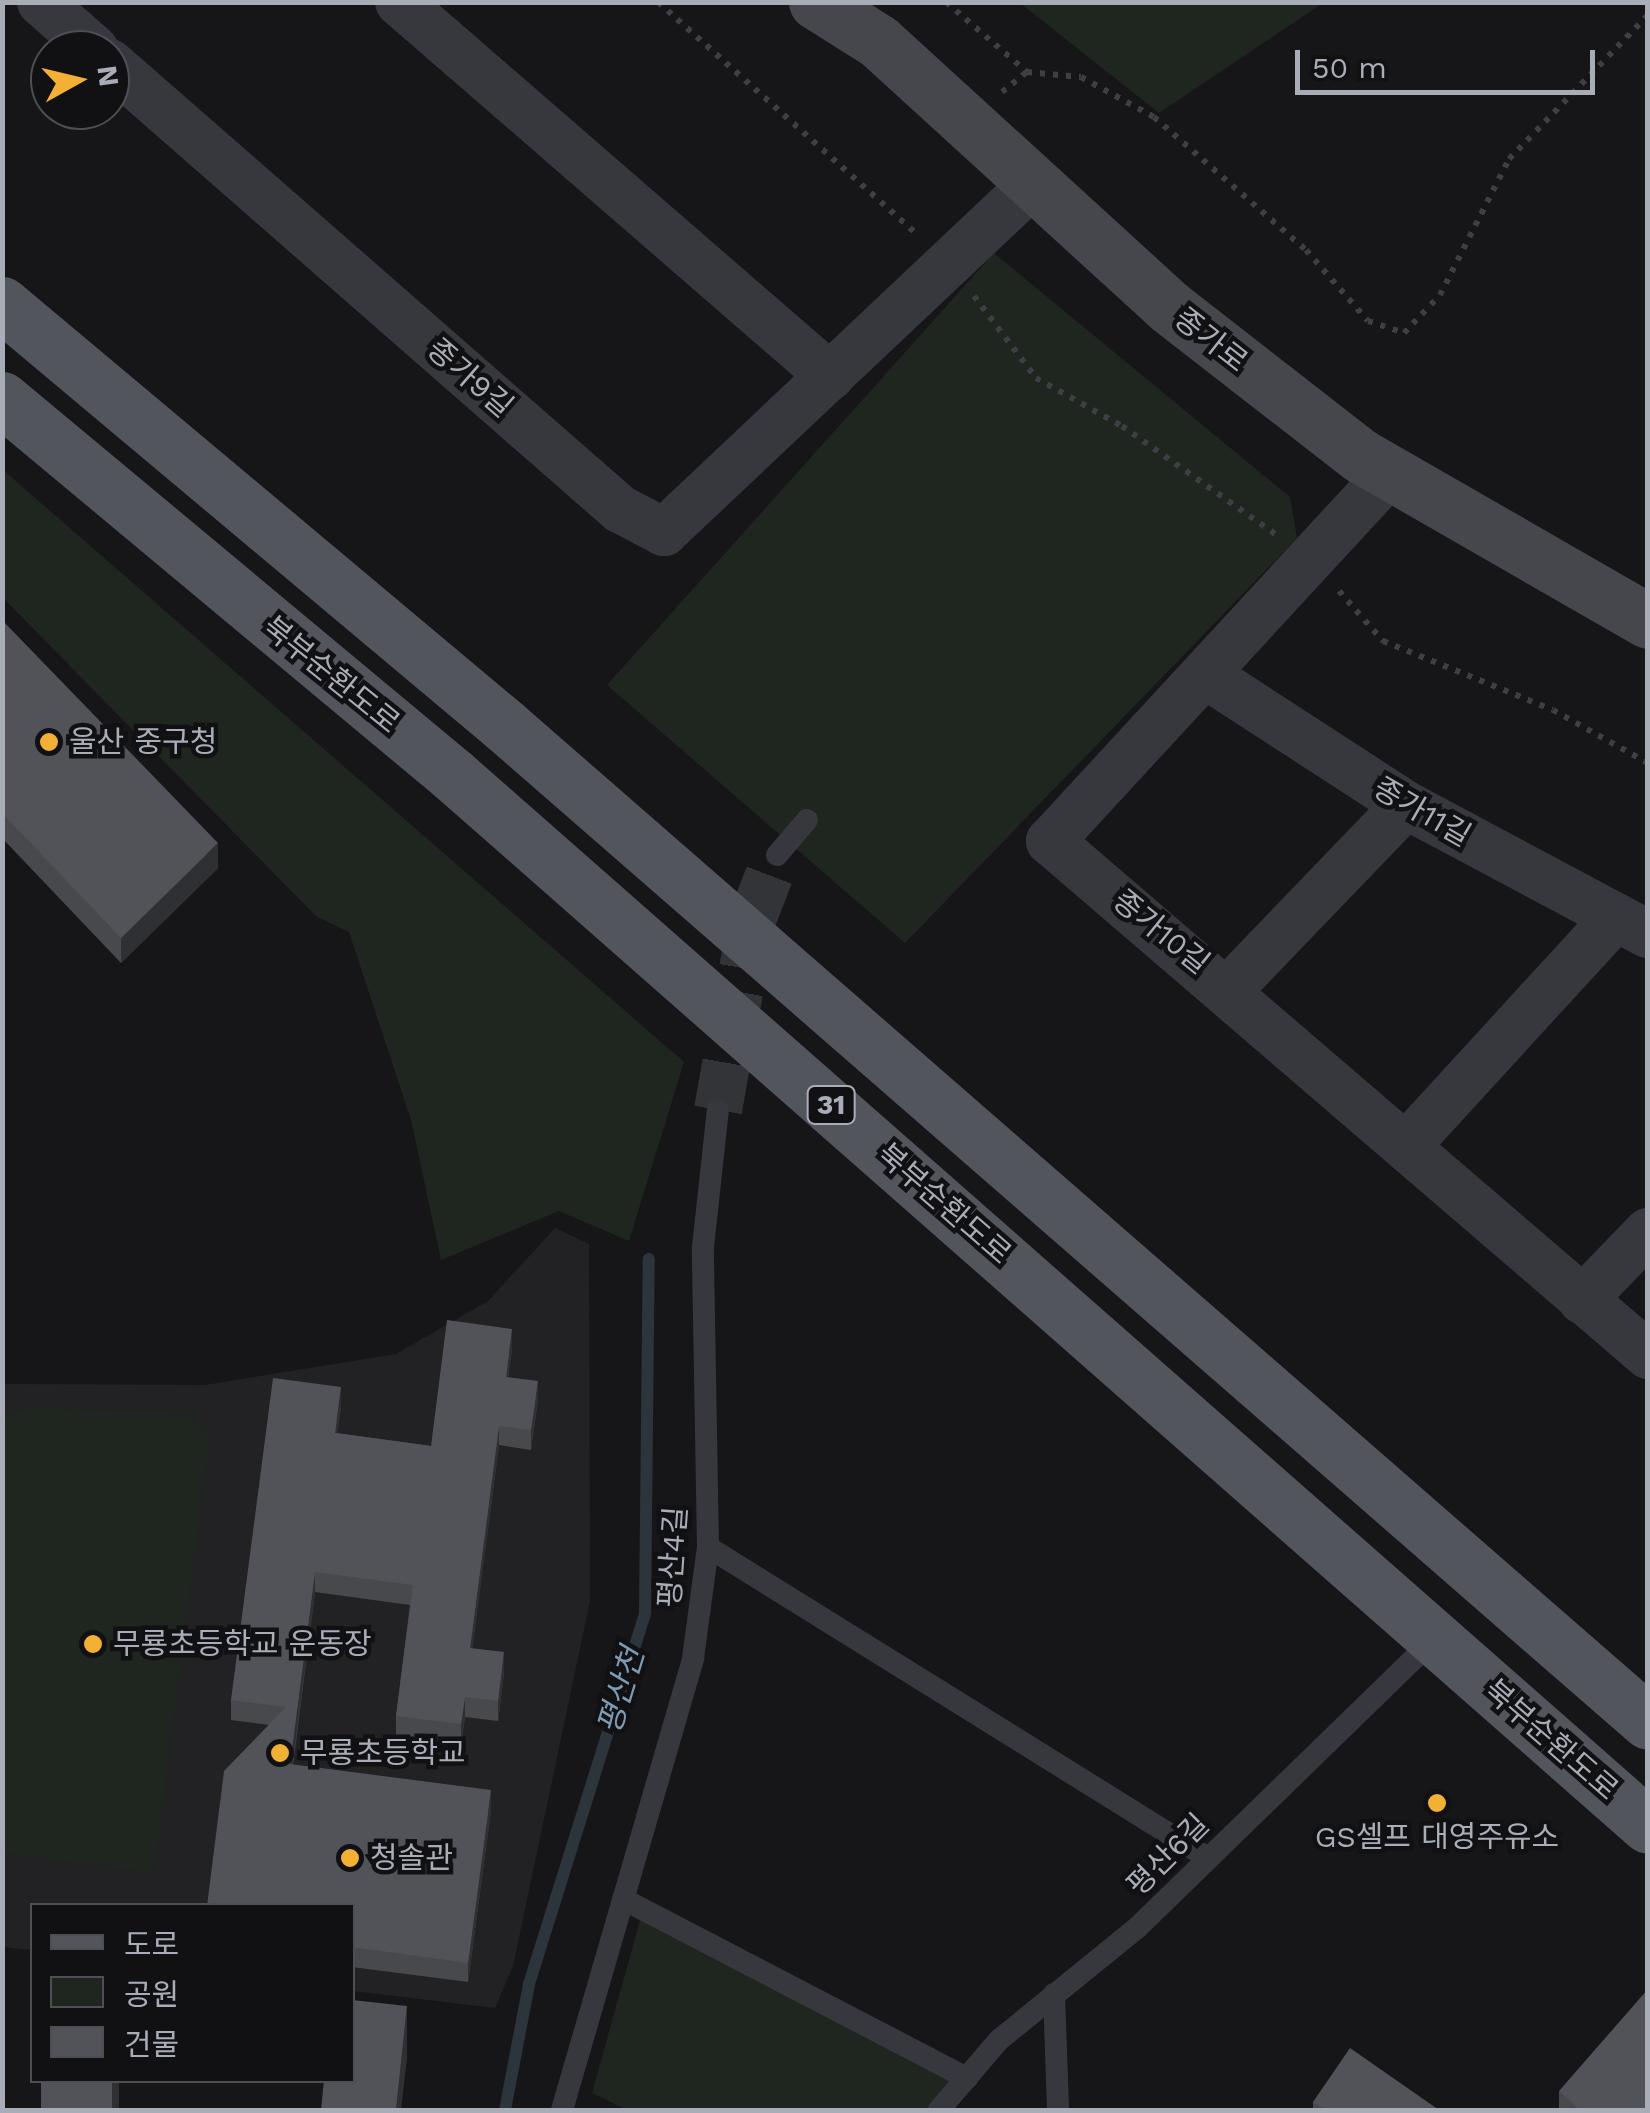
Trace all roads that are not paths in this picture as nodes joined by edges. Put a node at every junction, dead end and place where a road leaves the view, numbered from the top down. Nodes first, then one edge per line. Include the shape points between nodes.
1 (41, 2) edge
2 (399, 2) edge
3 (816, 2) edge
4 (72, 30) edge
5 (130, 80) edge
6 (1034, 183) junction
7 (2, 266) edge
8 (2, 304) edge
9 (830, 376) junction
10 (2, 399) edge
11 (2, 440) edge
12 (1389, 474) junction
13 (1648, 621) edge
14 (1206, 675) junction
15 (1406, 806) junction
16 (807, 820) dead end
17 (777, 856) tunnel mouth
18 (1631, 926) edge
19 (1230, 988) junction
20 (718, 1110) tunnel mouth
21 (1407, 1145) junction
22 (1648, 1232) edge
23 (1582, 1300) junction
24 (1648, 1355) edge
25 (1382, 1494) junction
26 (708, 1547) junction
27 (1338, 1551) junction
28 (1435, 1638) junction
29 (1648, 1722) edge
30 (1648, 1826) edge
31 (1208, 1858) junction
32 (623, 1899) junction
33 (1054, 1994) junction
34 (967, 2078) junction
35 (562, 2110) edge
36 (939, 2110) edge
37 (1058, 2110) edge

1 - 4 street
2 - 9 street
3 - 6 main road, 종가로 via 878,42
5 - 9 street, 종가9길 via 620,509 664,532
6 - 9 street, 종가9길
6 - 12 main road, 종가로 via 1168,306
7 - 25 main road via 769,918
8 - 25 main road, 31 via 504,725
10 - 27 main road, 북부순환도로 / 31 via 453,774
11 - 27 main road via 898,1198
12 - 13 main road, 종가로
12 - 14 street, 종가10길
14 - 15 street, 종가11길
14 - 19 street, 종가10길 via 1050,841
15 - 18 street, 종가11길
15 - 19 street
16 - 17 lane
18 - 21 street
19 - 21 street, 종가10길
20 - 26 lane, 평산4길 via 703,1247
21 - 23 street, 종가10길
22 - 23 street
23 - 24 street, 종가10길
25 - 29 main road, 31
26 - 31 lane
26 - 32 lane, 평산4길 via 693,1658
27 - 28 main road, 북부순환도로 / 31
28 - 30 main road, 북부순환도로 / 31
28 - 31 lane, 평산6길
31 - 33 lane, 평산6길
32 - 34 lane
32 - 35 lane, 평산4길
33 - 34 lane, 평산6길
33 - 37 lane
34 - 36 lane, 평산6길

